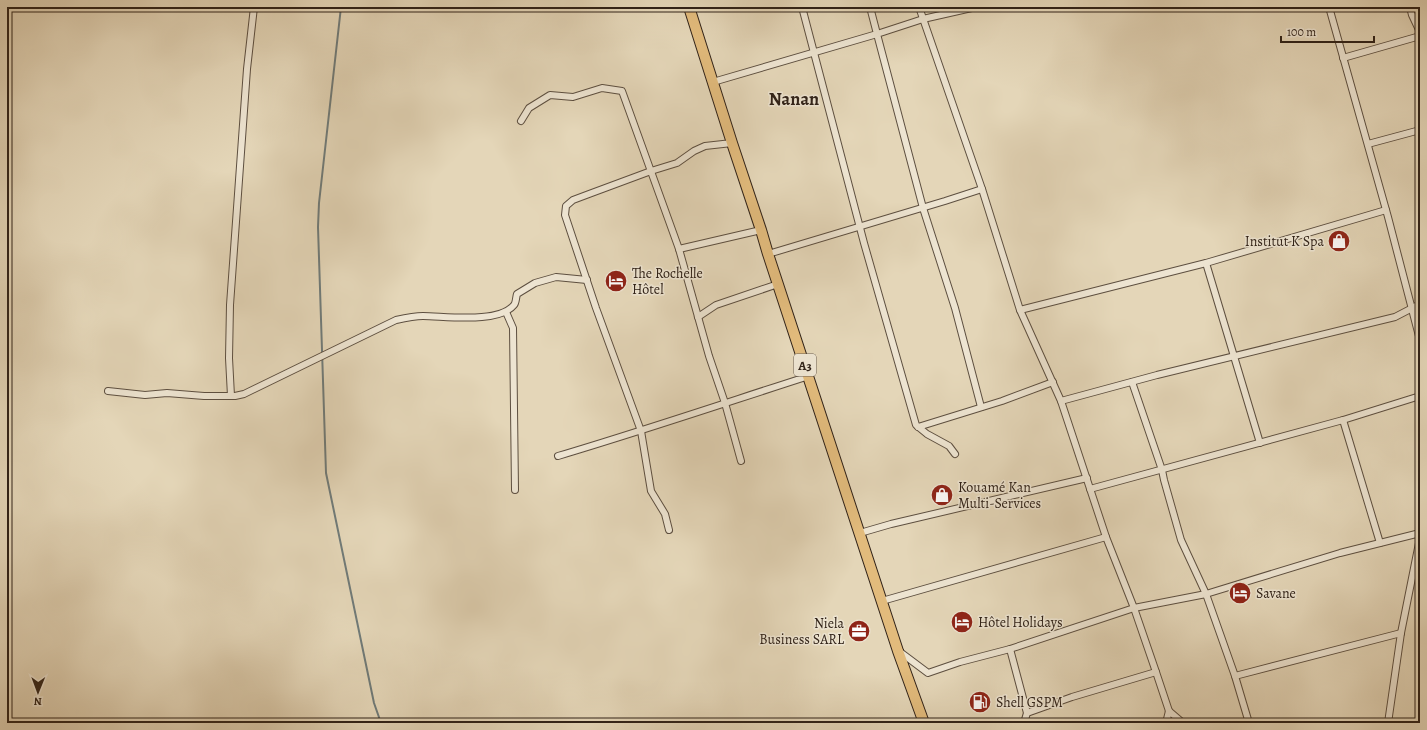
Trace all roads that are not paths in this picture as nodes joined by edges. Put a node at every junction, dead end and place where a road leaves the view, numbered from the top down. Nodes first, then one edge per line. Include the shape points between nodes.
1 (254, 7) edge
2 (689, 7) edge
3 (802, 7) edge
4 (870, 7) edge
5 (919, 7) edge
6 (976, 7) edge
7 (1329, 7) edge
8 (1410, 7) edge
9 (923, 19) junction
10 (1420, 32) edge
11 (877, 34) junction
12 (1420, 36) edge
13 (814, 53) junction
14 (1343, 58) junction
15 (713, 82) junction
16 (521, 121) dead end
17 (1420, 130) edge
18 (732, 143) junction
19 (1368, 144) junction
20 (651, 172) junction
21 (982, 189) junction
22 (923, 208) junction
23 (1386, 210) junction
24 (860, 226) junction
25 (761, 230) junction
26 (679, 249) junction
27 (768, 254) junction
28 (1206, 263) junction
29 (587, 280) junction
30 (778, 284) junction
31 (1420, 304) edge
32 (1412, 309) junction
33 (1020, 310) junction
34 (506, 312) junction
35 (698, 317) junction
36 (1420, 340) edge
37 (1233, 357) junction
38 (808, 376) junction
39 (1053, 382) junction
40 (1132, 382) junction
41 (108, 391) dead end
42 (232, 396) junction
43 (1420, 396) edge
44 (1061, 401) junction
45 (726, 403) junction
46 (981, 407) junction
47 (1343, 420) junction
48 (918, 427) junction
49 (641, 431) junction
50 (1260, 443) junction
51 (955, 454) dead end
52 (558, 456) dead end
53 (742, 461) dead end
54 (1162, 470) junction
55 (1087, 478) junction
56 (1090, 489) junction
57 (515, 490) dead end
58 (669, 530) dead end
59 (860, 533) junction
60 (1420, 533) edge
61 (1106, 537) junction
62 (1420, 538) edge
63 (1380, 543) junction
64 (1206, 594) junction
65 (882, 601) junction
66 (1134, 608) junction
67 (1401, 633) junction
68 (1010, 649) junction
69 (898, 651) junction
70 (1156, 672) junction
71 (1235, 676) junction
72 (1169, 711) junction
73 (1027, 713) junction
74 (924, 723) edge
75 (1024, 723) edge
76 (1166, 723) edge
77 (1183, 723) edge
78 (1249, 723) edge
79 (1388, 723) edge

1 - 42 street via 230,298 229,351
2 - 15 highway, A3
3 - 13 street
4 - 11 street
5 - 9 street
6 - 9 street
7 - 14 street
8 - 10 street
9 - 11 street
9 - 21 street
11 - 13 street
11 - 22 street
12 - 14 street
13 - 15 street
13 - 24 street
14 - 19 street
15 - 18 highway, A3
16 - 20 street via 529,108 550,95 573,97 602,88 622,91
17 - 19 street
18 - 20 street via 705,146 677,163
18 - 25 highway, A3
19 - 23 street
20 - 26 street
20 - 29 street via 573,200 566,206 565,215
21 - 22 street
21 - 33 street
22 - 24 street
22 - 46 street via 955,308
23 - 28 street
23 - 32 street
24 - 27 street
24 - 48 street via 882,310
25 - 26 street
25 - 27 highway, A3
26 - 35 street
27 - 30 highway, A3
28 - 33 street
28 - 37 street
29 - 34 street via 556,277 535,283 517,294 514,305
29 - 49 street
30 - 35 street via 716,305
30 - 38 highway, A3
31 - 32 street
32 - 36 street
32 - 37 street via 1395,317
33 - 39 street
34 - 42 street via 477,318 422,316 396,320 252,391
34 - 57 street via 513,328
35 - 45 street
37 - 40 street
37 - 50 street
38 - 45 street
38 - 59 highway, A3
39 - 44 street
39 - 46 street
40 - 44 street
40 - 54 street
41 - 42 street via 145,395 167,393
43 - 47 street
44 - 55 street
45 - 49 street
45 - 53 street
46 - 48 street
47 - 50 street
47 - 63 street
48 - 51 street via 949,446
49 - 52 street
49 - 58 street via 651,491 665,514
50 - 54 street
54 - 56 street
54 - 64 street via 1181,540
55 - 56 street
55 - 59 street
56 - 61 street
59 - 65 highway, A3
60 - 63 street
61 - 65 street
61 - 66 street
62 - 67 street
63 - 64 street
64 - 66 street
64 - 71 street
65 - 69 highway, A3
66 - 68 street
66 - 70 street
67 - 71 street
67 - 79 street
68 - 69 street via 928,673
68 - 73 street
69 - 74 highway, A3
70 - 72 street
70 - 73 street
71 - 78 street
72 - 76 street
72 - 77 street
73 - 75 street

